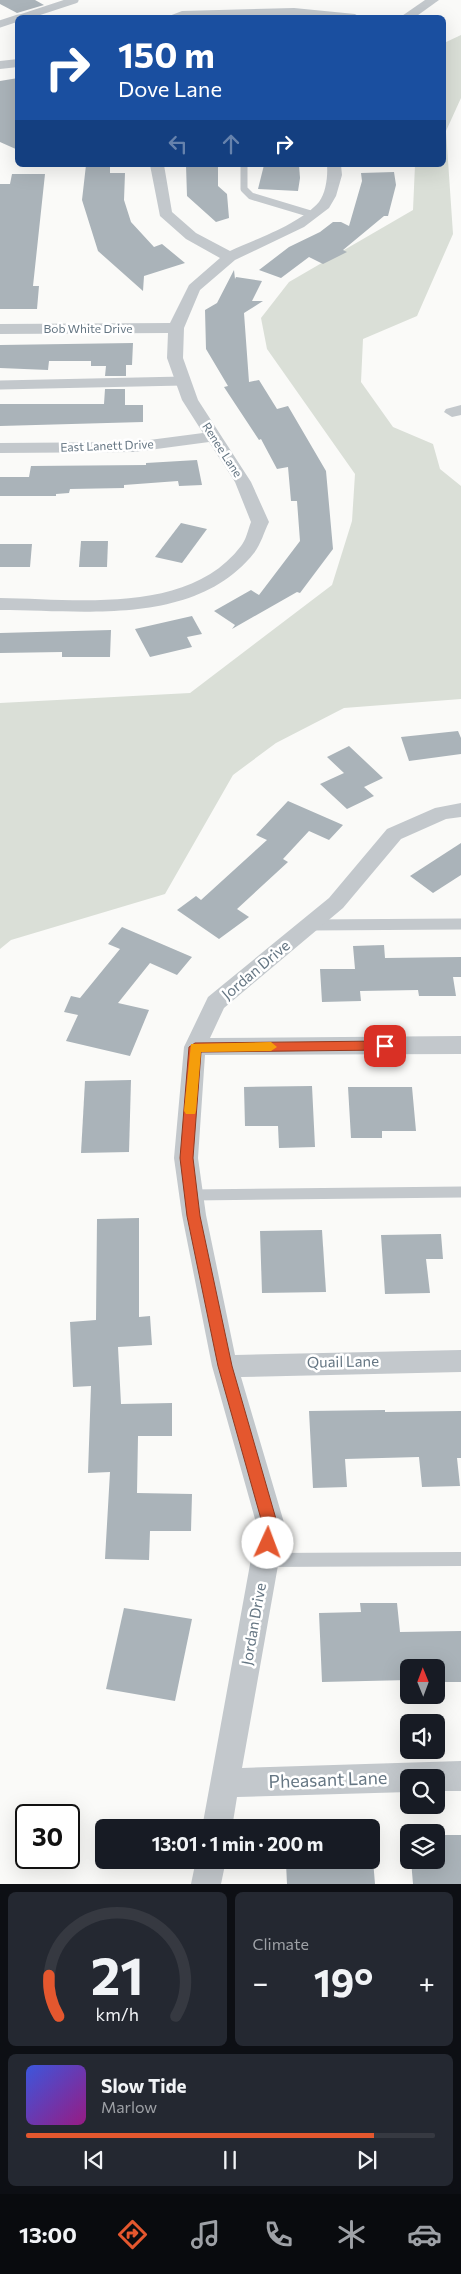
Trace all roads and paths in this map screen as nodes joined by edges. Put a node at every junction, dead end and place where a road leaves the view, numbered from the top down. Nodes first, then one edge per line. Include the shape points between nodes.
1 (75, 0) edge
2 (433, 0) edge
3 (28, 15) edge
4 (186, 15) edge
5 (320, 15) edge
6 (410, 15) edge
7 (15, 19) edge
8 (0, 24) edge
9 (15, 62) edge
10 (0, 65) edge
11 (157, 167) edge
12 (244, 167) edge
13 (334, 167) edge
14 (311, 214) junction
15 (230, 258) junction
16 (176, 328) junction
17 (0, 329) edge
18 (183, 381) junction
19 (0, 385) edge
20 (214, 436) junction
21 (0, 448) edge
22 (0, 604) edge
23 (461, 810) edge
24 (461, 924) edge
25 (310, 925) junction
26 (461, 1045) edge
27 (195, 1047) junction
28 (461, 1192) edge
29 (191, 1195) junction
30 (461, 1360) edge
31 (225, 1366) junction
32 (461, 1559) edge
33 (265, 1560) junction
34 (461, 1776) edge
35 (226, 1783) junction
36 (219, 1819) edge
37 (209, 1869) edge
38 (206, 1884) edge

1 - 3 lane
2 - 6 street
4 - 5 street via 285,12
7 - 8 lane
9 - 10 street
11 - 15 street via 165,213 191,236
12 - 14 lane via 244,189 251,196
13 - 14 street, Renee Lane via 329,196
14 - 15 street, Renee Lane via 299,224
15 - 16 street, Renee Lane via 194,288
16 - 17 street, Bob White Drive
16 - 18 street, Renee Lane via 175,358
18 - 19 lane
18 - 20 street, Renee Lane via 190,400
20 - 21 street, East Lanett Drive via 134,447
20 - 22 street, Renee Lane via 243,482 260,522 248,548 233,565 204,585 173,598 126,604
23 - 25 street, Jordan Drive via 442,813 394,834 336,903
24 - 25 lane
25 - 27 street, Jordan Drive via 216,1003
26 - 27 street
27 - 29 street, Jordan Drive via 186,1158
28 - 29 lane
29 - 31 street, Jordan Drive
30 - 31 street, Quail Lane
31 - 33 street, Jordan Drive via 271,1526
32 - 33 lane
33 - 35 street, Jordan Drive
34 - 35 street, Pheasant Lane
35 - 36 street, Jordan Drive
37 - 38 street

